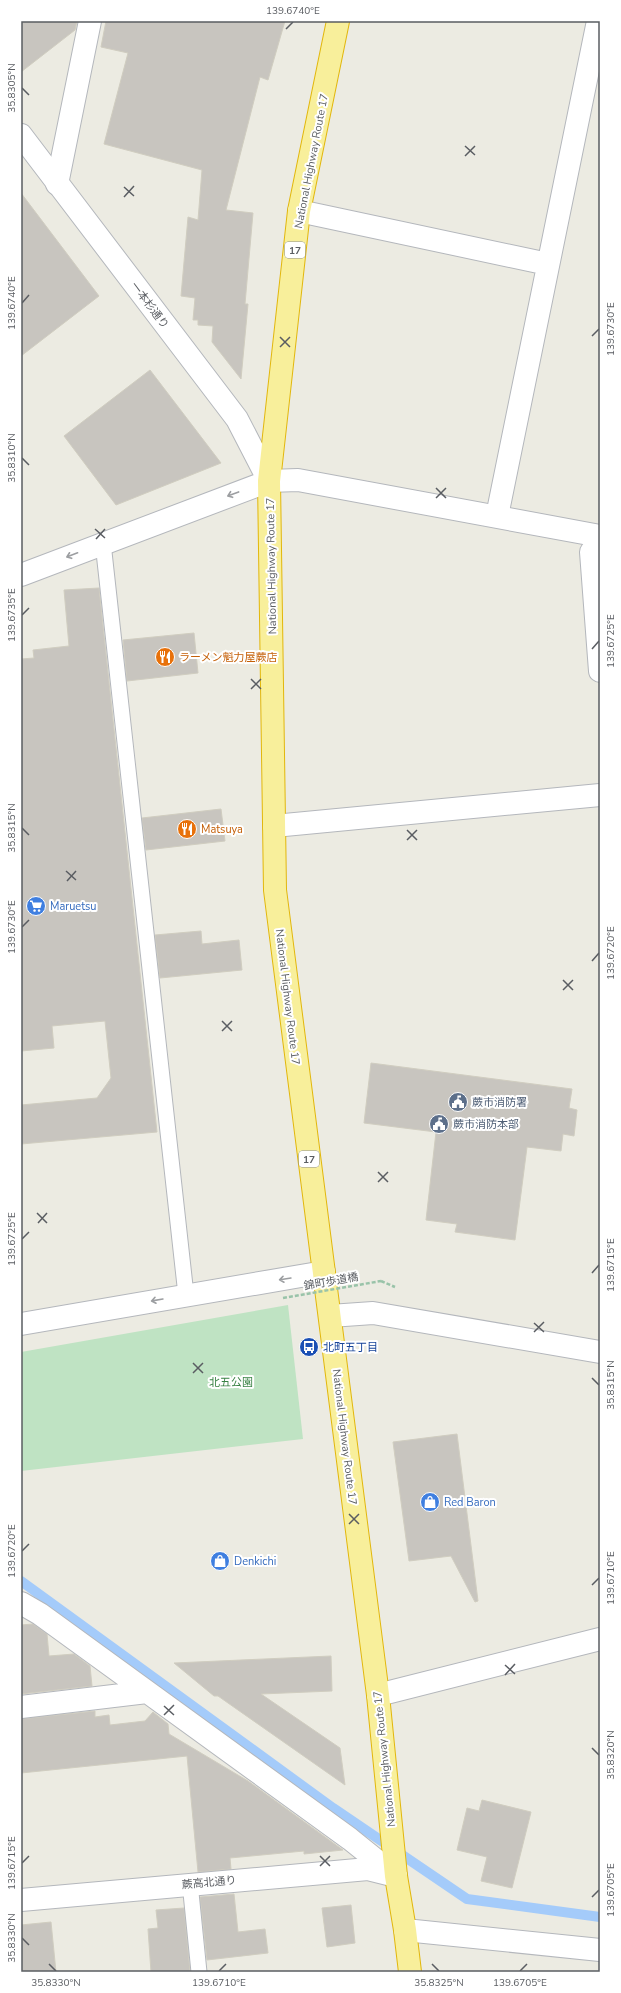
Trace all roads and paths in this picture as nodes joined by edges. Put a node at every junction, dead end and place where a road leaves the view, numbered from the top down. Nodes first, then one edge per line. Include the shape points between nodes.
1 (90, 21) edge
2 (338, 21) edge
3 (598, 21) edge
4 (21, 135) edge
5 (58, 184) junction
6 (299, 211) junction
7 (548, 264) junction
8 (270, 481) junction
9 (497, 516) junction
10 (103, 543) junction
11 (597, 543) edge
12 (21, 575) edge
13 (600, 671) edge
14 (600, 795) edge
15 (274, 826) junction
16 (324, 1272) junction
17 (380, 1281) dead end
18 (186, 1295) junction
19 (283, 1298) dead end
20 (330, 1316) junction
21 (21, 1324) edge
22 (600, 1352) edge
23 (21, 1603) edge
24 (600, 1639) edge
25 (147, 1692) junction
26 (378, 1695) junction
27 (21, 1707) edge
28 (395, 1871) junction
29 (190, 1883) junction
30 (21, 1900) edge
31 (406, 1930) junction
32 (600, 1950) edge
33 (199, 1972) edge
34 (410, 1972) edge

1 - 5 street
2 - 6 highway, National Highway Route 17 / 17
3 - 7 street
4 - 5 street, 一本杉通り
5 - 8 street, 一本杉通り via 237,419
6 - 7 street
6 - 8 highway, National Highway Route 17 / 17
7 - 9 street
8 - 9 street via 298,480
8 -> 10 street
8 - 15 highway, National Highway Route 17 / 17
9 - 11 street
10 -> 12 street
10 - 18 lane
11 - 13 street
14 - 15 street
15 - 16 highway, National Highway Route 17 / 17 via 275,890
16 -> 18 street
16 - 20 highway, National Highway Route 17 / 17
17 - 19 path, 錦町歩道橋, bridge
18 -> 21 street
20 - 22 street via 373,1313
20 - 26 highway, National Highway Route 17 / 17
23 - 25 street
24 - 26 street
25 - 27 street
25 - 28 street
26 - 28 highway, National Highway Route 17 / 17
28 - 29 street, 蕨高北通り via 368,1869
28 - 31 highway, National Highway Route 17 / 17
29 - 30 street, 蕨高北通り
29 - 33 lane
31 - 32 street
31 - 34 highway, National Highway Route 17 / 17

